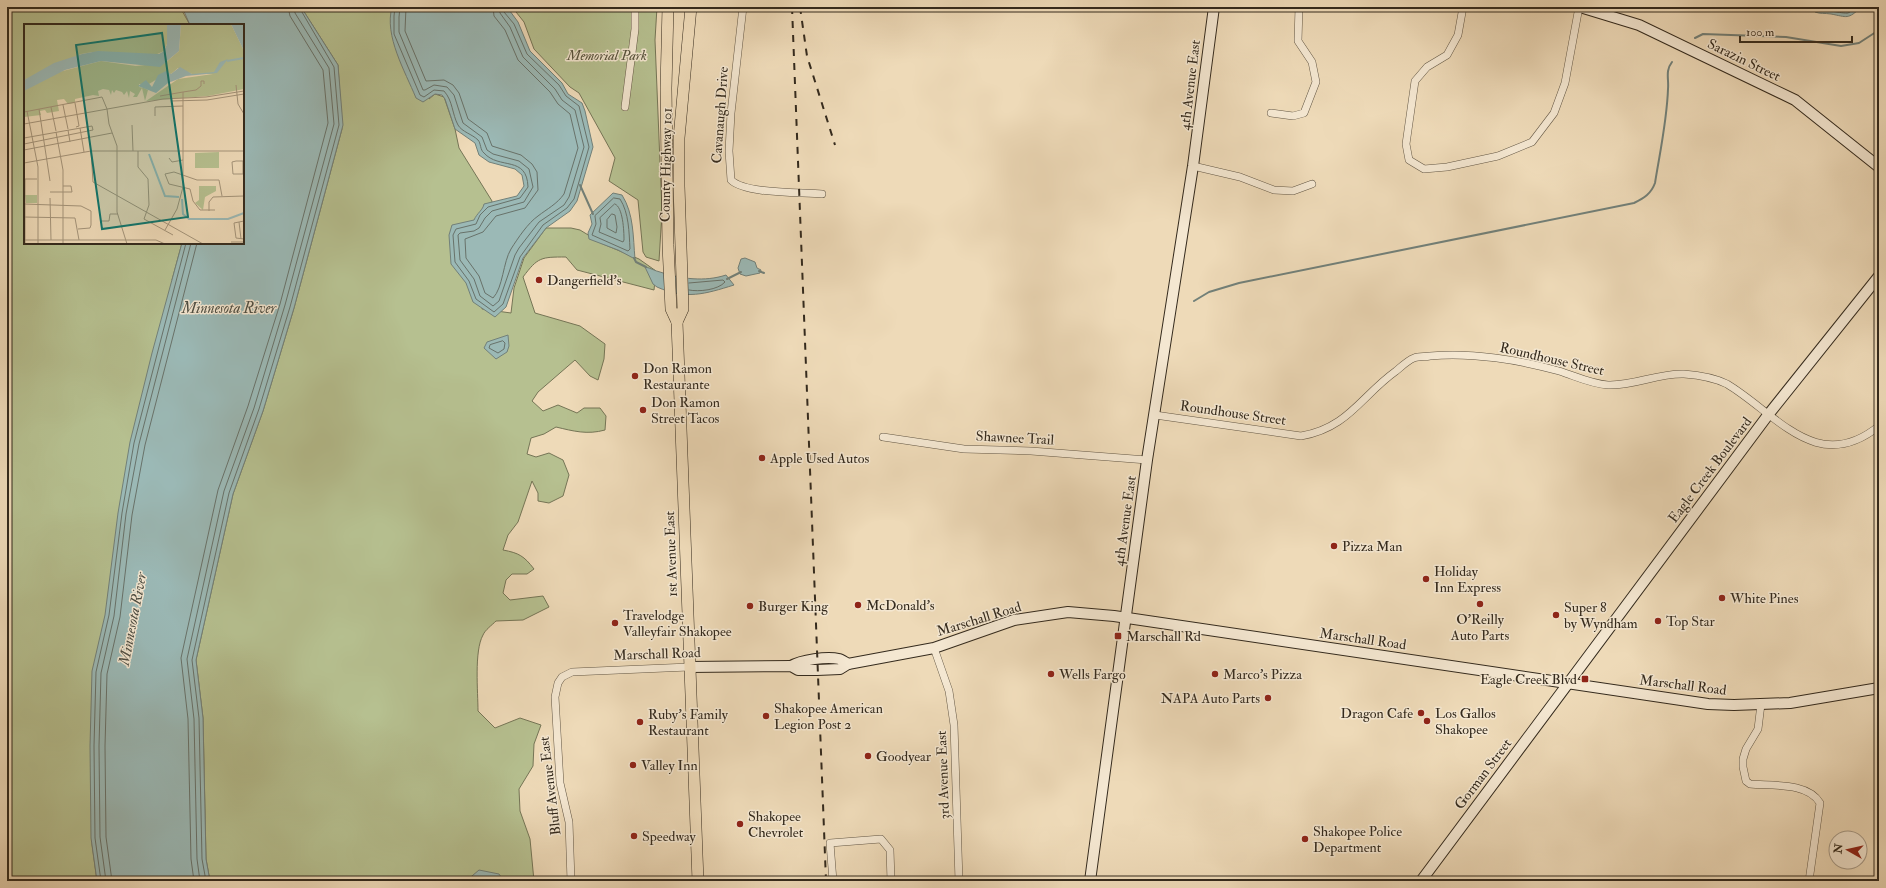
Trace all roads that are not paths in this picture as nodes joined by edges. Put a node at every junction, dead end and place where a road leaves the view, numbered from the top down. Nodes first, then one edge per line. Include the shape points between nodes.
1 (635, 7) edge
2 (668, 7) edge
3 (691, 7) edge
4 (743, 7) edge
5 (1214, 7) edge
6 (1298, 7) edge
7 (1463, 7) edge
8 (1580, 7) edge
9 (625, 107) dead end
10 (1270, 113) dead end
11 (1193, 166) junction
12 (1879, 167) edge
13 (1312, 184) dead end
14 (822, 194) dead end
15 (1879, 276) edge
16 (677, 322) junction
17 (1154, 415) junction
18 (1768, 416) junction
19 (1879, 426) edge
20 (883, 437) dead end
21 (1148, 460) junction
22 (1126, 618) junction
23 (934, 648) junction
24 (689, 667) junction
25 (572, 672) joint
26 (1568, 684) junction
27 (1879, 688) edge
28 (1761, 704) junction
29 (571, 881) edge
30 (698, 881) edge
31 (833, 881) edge
32 (891, 881) edge
33 (959, 881) edge
34 (1090, 881) edge
35 (1421, 881) edge
36 (1809, 881) edge

1 - 9 street via 635,29
2 - 16 main road via 668,245 671,309
3 - 16 main road, County Highway 101 via 680,119 679,186 683,309
4 - 14 street, Cavanaugh Drive via 731,113 731,180 750,189
5 - 11 street, 4th Avenue East
6 - 10 street via 1298,41 1312,62 1316,82 1304,113 1293,116
7 - 8 street via 1458,35 1447,55 1427,67 1415,81 1406,144 1409,160 1424,169 1447,167 1498,156 1532,142 1554,112 1562,90
8 - 12 street, Sarazin Street via 1639,25 1795,100
11 - 13 street via 1240,177 1274,190 1293,191
11 - 17 street, 4th Avenue East
15 - 18 street, Eagle Creek Boulevard
16 - 24 main road, 1st Avenue East
17 - 18 street, Roundhouse Street via 1301,436 1319,433 1338,422 1362,403 1386,378 1414,358 1453,354 1519,362 1607,385 1626,385 1651,377 1683,374 1710,378 1725,384
17 - 21 street, 4th Avenue East
18 - 19 street, Roundhouse Street via 1807,440 1826,445 1844,444 1865,438
18 - 26 street, Eagle Creek Boulevard
20 - 21 street, Shawnee Trail via 964,449 1031,451
21 - 22 street, 4th Avenue East
22 - 23 street, Marschall Road via 1068,612 1014,620
22 - 26 street, Marschall Road
22 - 34 street, 4th Avenue East
23 - 24 street, Marschall Road via 848,664 840,669 798,670 791,666
23 - 33 street, 3rd Avenue East via 949,690 954,725
24 - 25 street, Marschall Road
24 - 30 main road, 1st Avenue East
25 - 29 street, Bluff Avenue East via 562,676 555,696 560,783 569,822
26 - 28 street, Marschall Road via 1708,704
26 - 35 street, Gorman Street
27 - 28 street, Marschall Road via 1790,703
28 - 36 street via 1758,729 1746,749 1744,774 1750,784 1799,788 1817,798 1820,803
31 - 32 street via 830,843 881,839 890,850

